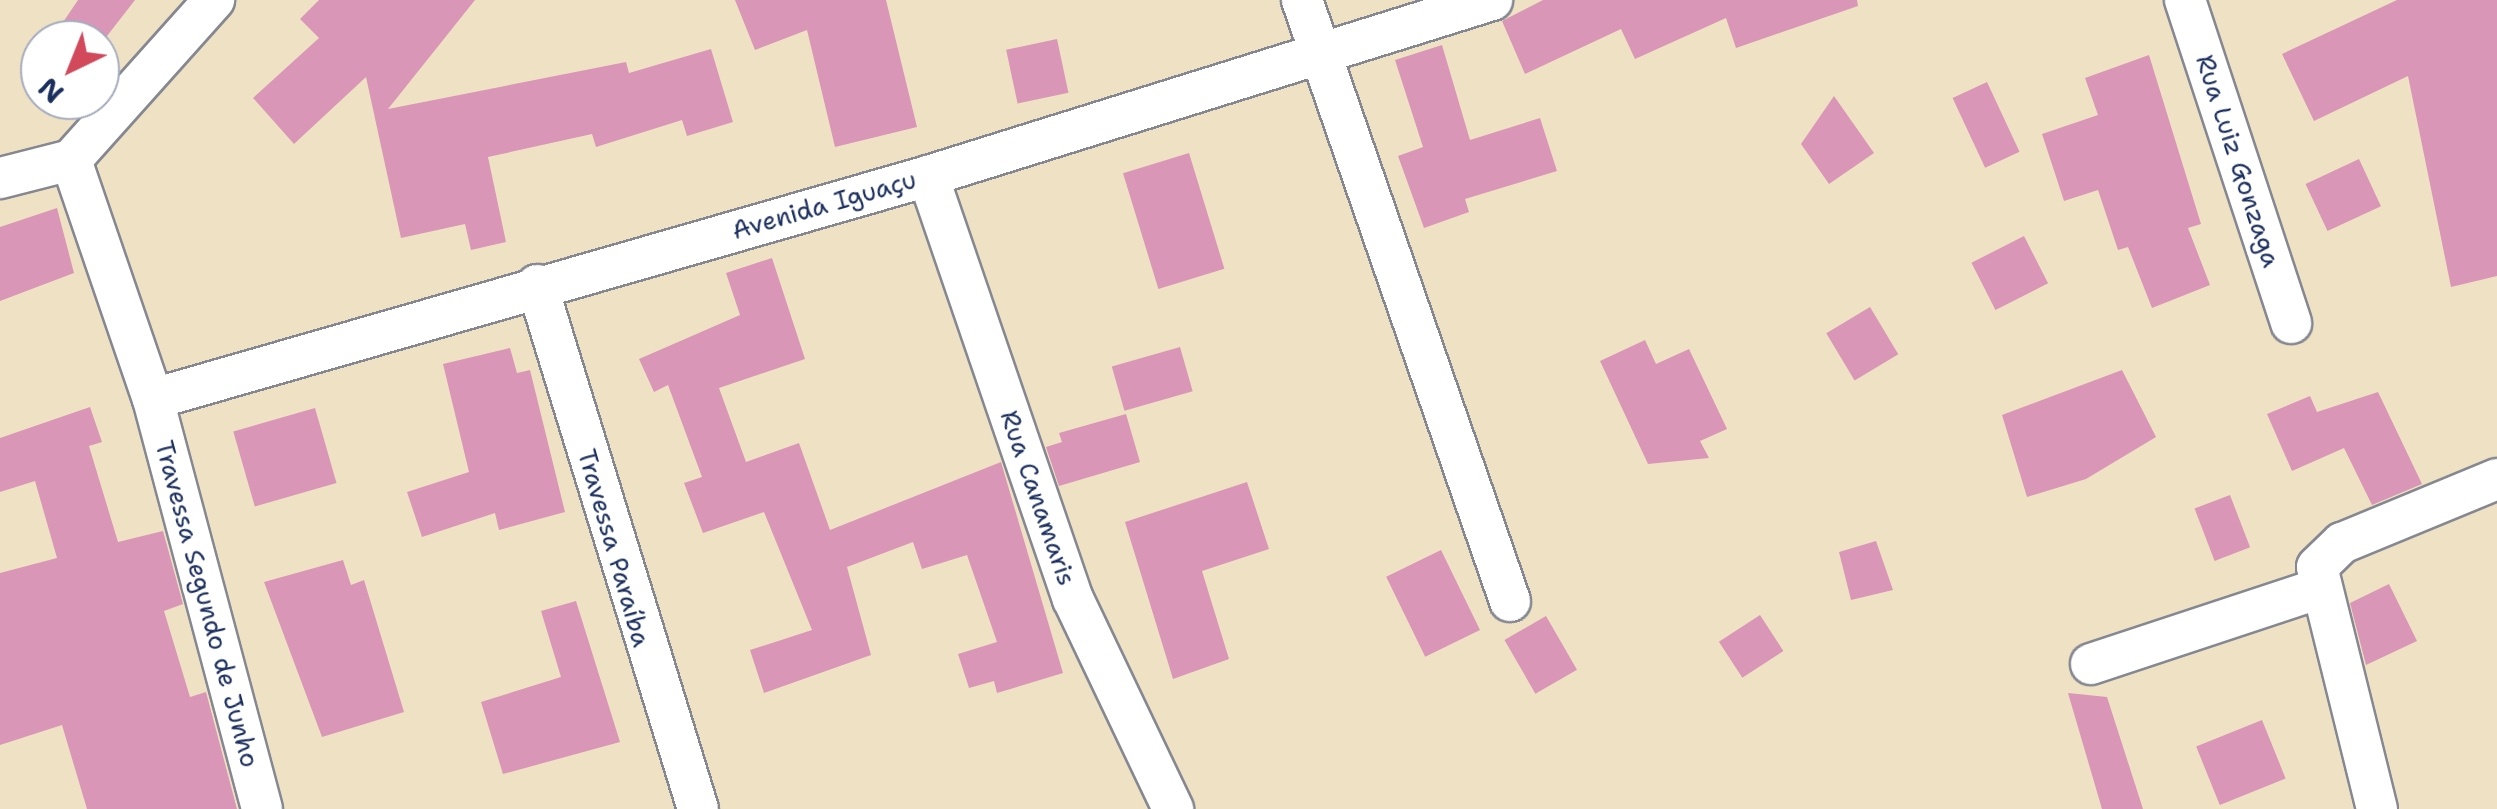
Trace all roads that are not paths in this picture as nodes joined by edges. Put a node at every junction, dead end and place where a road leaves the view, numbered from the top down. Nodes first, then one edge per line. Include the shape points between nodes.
1 (214, 0) edge
2 (1302, 0) edge
3 (1492, 0) edge
4 (2185, 0) edge
5 (1316, 51) junction
6 (71, 160) junction
7 (928, 176) junction
8 (0, 178) edge
9 (537, 285) junction
10 (2291, 322) dead end
11 (153, 399) junction
12 (2497, 479) edge
13 (2316, 579) junction
14 (1510, 600) dead end
15 (2091, 664) dead end
16 (262, 809) edge
17 (698, 809) edge
18 (1173, 809) edge
19 (2376, 809) edge

1 - 6 street
2 - 5 street
3 - 5 street, Avenida Iguaçu
4 - 10 street, Rua Luiz Gonzaga
5 - 7 street, Avenida Iguaçu
5 - 14 street
6 - 8 street
6 - 11 street, Travessa Segundo de Junho
7 - 9 street, Avenida Iguaçu
7 - 18 street, Rua Canamaris via 1073,599
9 - 11 street, Avenida Iguaçu
9 - 17 street, Travessa Paraíba
11 - 16 street, Travessa Segundo de Junho
12 - 13 street via 2342,544
13 - 15 street
13 - 19 street

